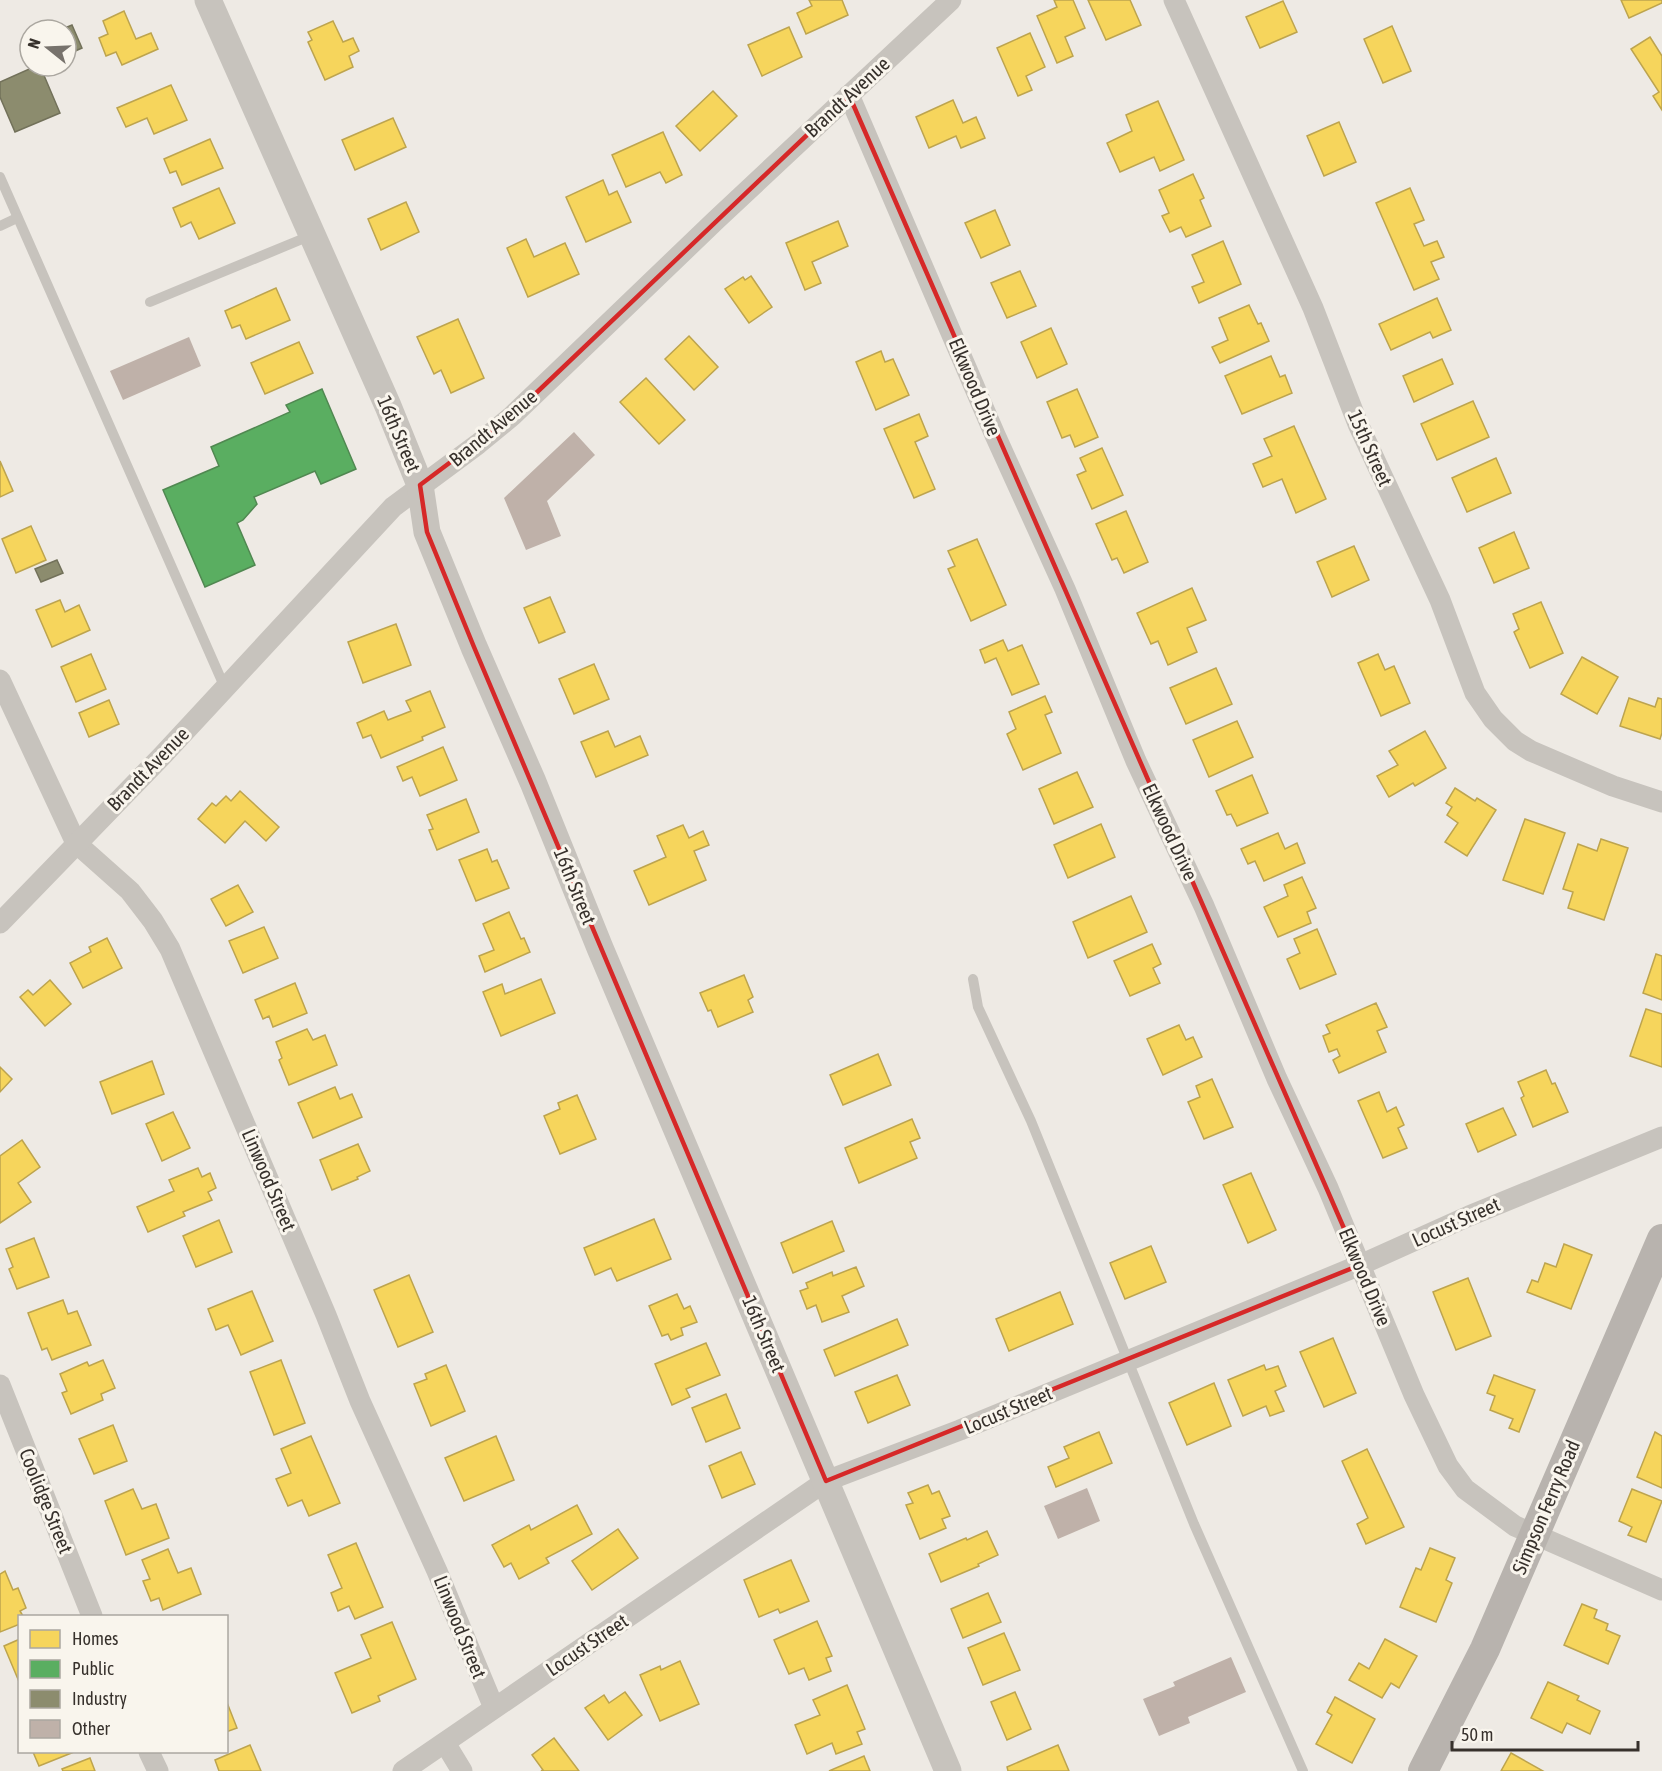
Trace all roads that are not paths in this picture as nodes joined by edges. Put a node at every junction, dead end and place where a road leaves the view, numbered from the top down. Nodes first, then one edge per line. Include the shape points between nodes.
1 (208, 0) edge
2 (951, 0) edge
3 (1174, 0) edge
4 (849, 95) junction
5 (0, 177) edge
6 (18, 218) junction
7 (0, 226) edge
8 (312, 235) junction
9 (150, 302) dead end
10 (420, 485) junction
11 (0, 680) edge
12 (225, 688) junction
13 (1662, 802) edge
14 (76, 843) junction
15 (0, 923) edge
16 (973, 979) dead end
17 (1662, 1137) edge
18 (1662, 1239) edge
19 (1360, 1265) junction
20 (1127, 1361) junction
21 (0, 1385) edge
22 (6, 1420) edge
23 (826, 1481) junction
24 (1534, 1535) junction
25 (1662, 1590) edge
26 (91, 1615) edge
27 (494, 1708) junction
28 (444, 1743) junction
29 (149, 1753) edge
30 (158, 1771) edge
31 (403, 1771) edge
32 (462, 1771) edge
33 (948, 1771) edge
34 (1303, 1771) edge
35 (1423, 1771) edge

1 - 8 street, 16th Street
2 - 4 street, Brandt Avenue
3 - 13 street, 15th Street via 1313,308 1358,424 1431,581 1475,693 1493,719 1531,751
4 - 10 street, Brandt Avenue via 512,416
4 - 19 street, Elkwood Drive via 1136,761 1204,906
5 - 6 lane
6 - 7 lane
6 - 12 lane
8 - 9 lane
8 - 10 street, 16th Street
10 - 12 street, Brandt Avenue via 393,507
10 - 23 street, 16th Street via 427,532 461,616
11 - 14 street, Linwood Street
12 - 14 street, Brandt Avenue
14 - 15 street, Brandt Avenue
14 - 27 street, Linwood Street via 130,891 170,949
16 - 20 lane via 978,1007 1031,1121
17 - 19 street, Locust Street
18 - 24 main road, Simpson Ferry Road
19 - 20 street, Locust Street
19 - 24 street, Elkwood Drive via 1414,1395 1449,1466 1465,1489 1498,1515
20 - 23 street, Locust Street
20 - 34 lane
21 - 22 street, Coolidge Street
22 - 26 street, Coolidge Street
23 - 27 street, Locust Street
23 - 33 street, 16th Street
24 - 25 street, Elkwood Drive
24 - 35 main road, Simpson Ferry Road via 1485,1649
27 - 28 street, Locust Street
28 - 31 street, Locust Street
28 - 32 street
29 - 30 street

